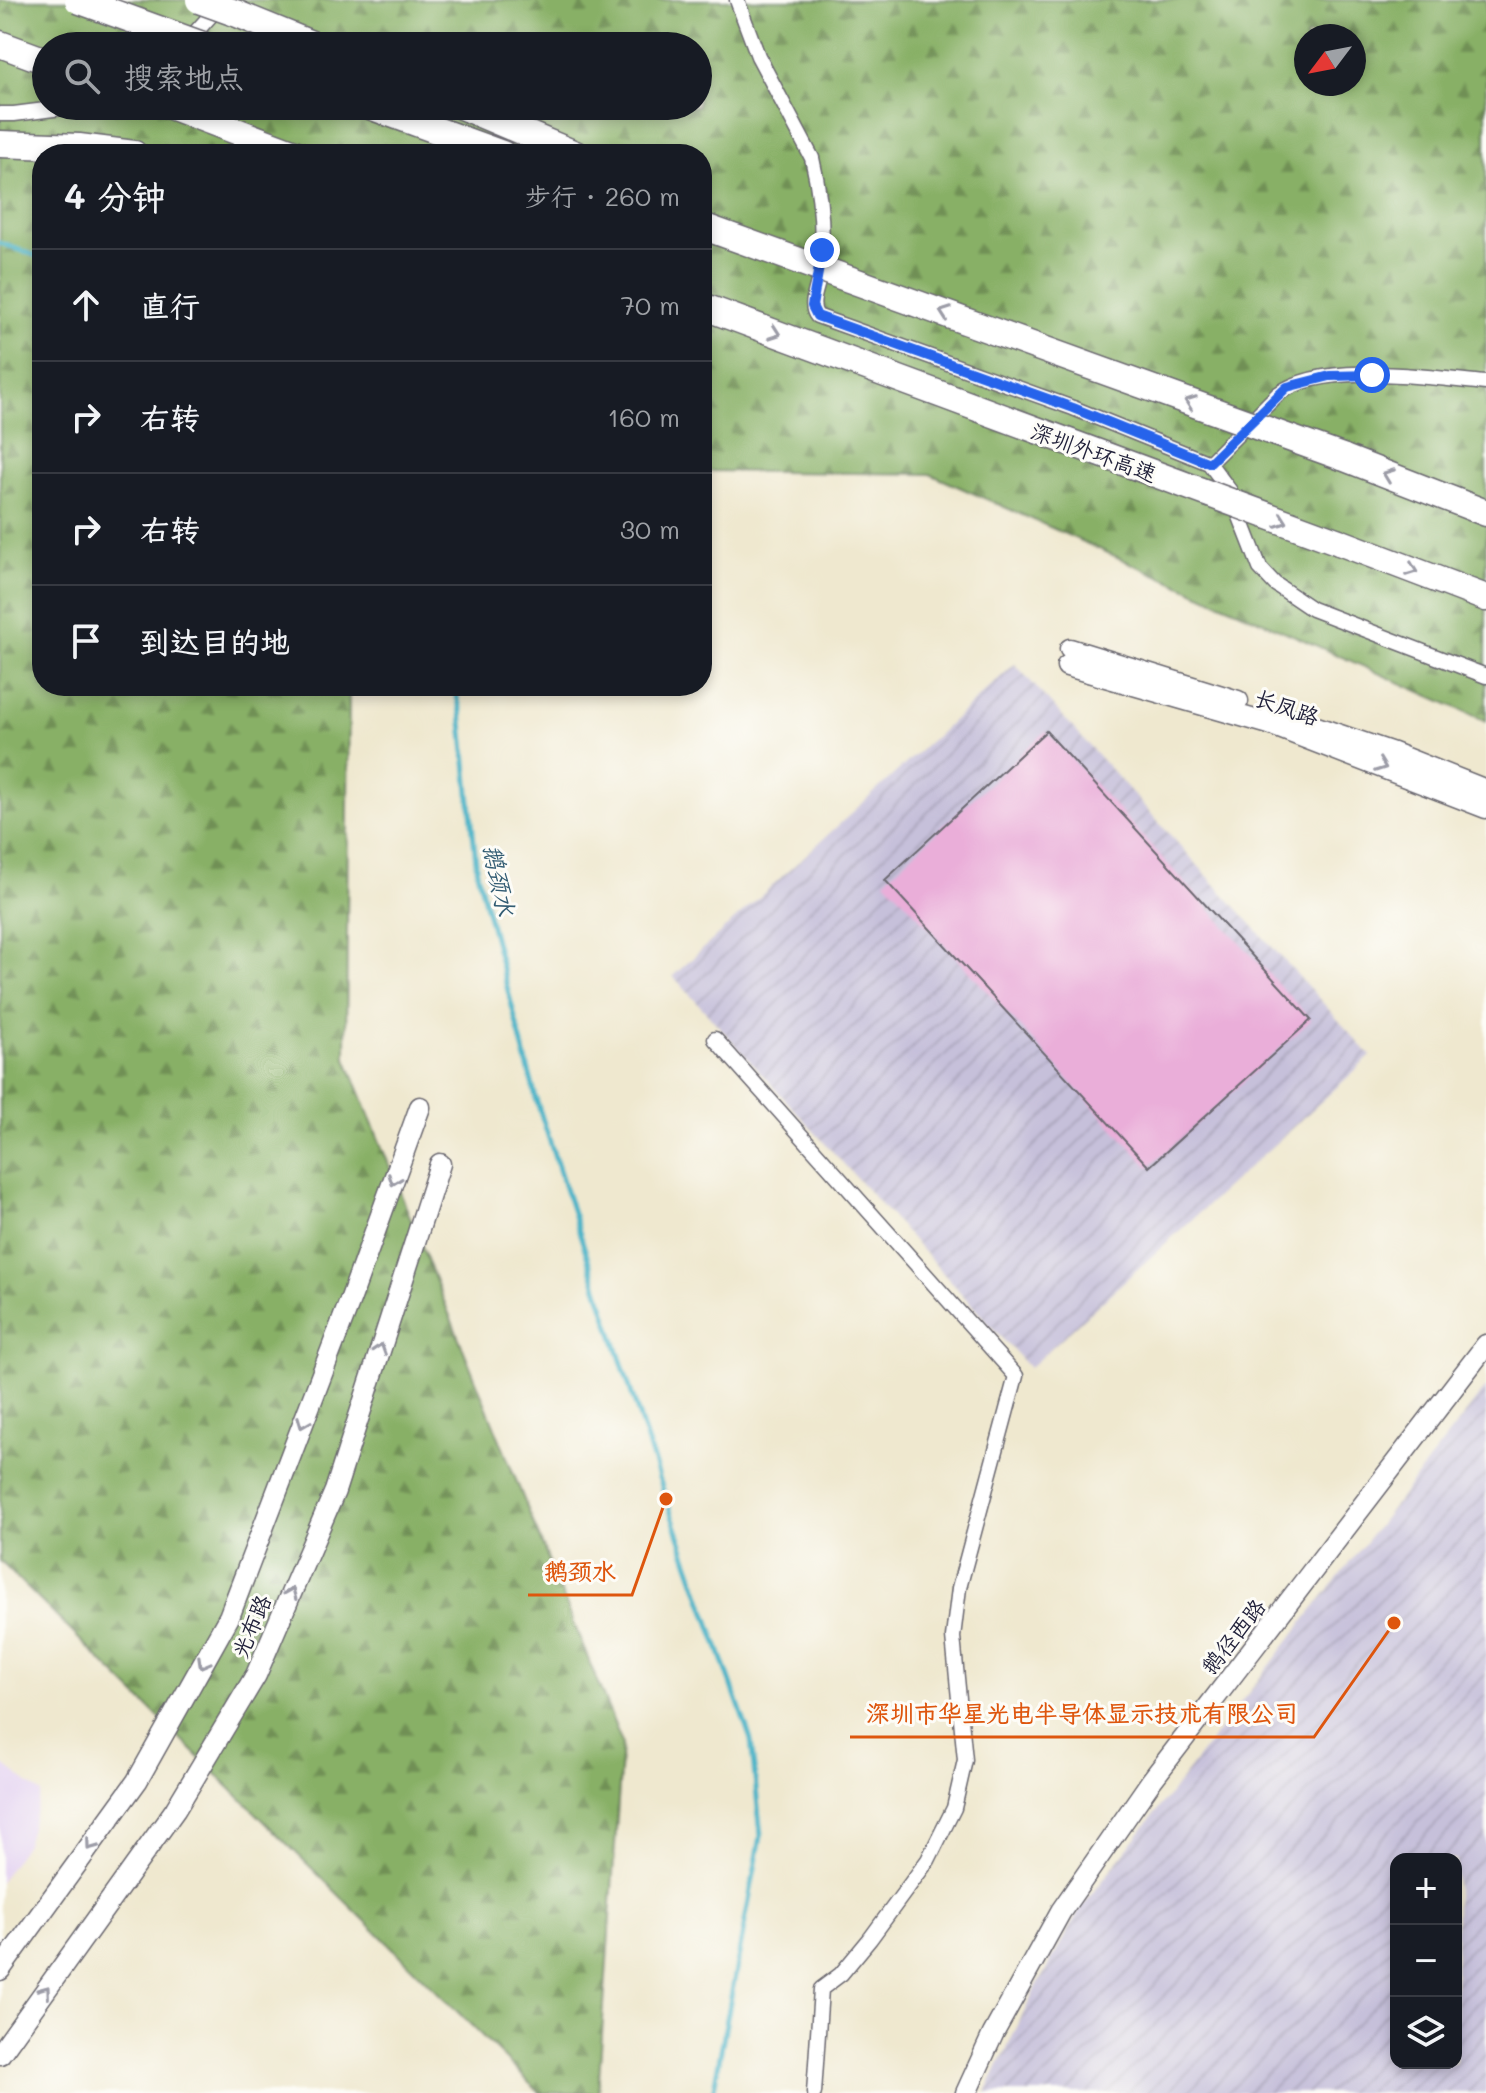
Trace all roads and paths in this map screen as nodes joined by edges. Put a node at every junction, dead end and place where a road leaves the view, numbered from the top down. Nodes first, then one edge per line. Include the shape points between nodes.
1 (78, 0) edge
2 (199, 0) edge
3 (224, 0) edge
4 (737, 0) edge
5 (166, 32) edge
6 (195, 32) edge
7 (280, 32) edge
8 (0, 44) edge
9 (32, 56) edge
10 (32, 112) edge
11 (0, 114) edge
12 (207, 120) edge
13 (408, 120) edge
14 (494, 120) edge
15 (0, 144) edge
16 (271, 144) edge
17 (474, 144) edge
18 (551, 144) edge
19 (32, 145) edge
20 (712, 214) edge
21 (712, 230) edge
22 (845, 277) junction
23 (712, 310) edge
24 (1486, 383) edge
25 (1209, 463) junction
26 (1486, 513) edge
27 (1486, 598) edge
28 (1486, 676) edge
29 (1486, 790) edge
30 (1486, 808) edge
31 (715, 1039) dead end
32 (420, 1107) dead end
33 (440, 1164) dead end
34 (1486, 1345) edge
35 (0, 1970) edge
36 (0, 2054) edge
37 (814, 2093) edge
38 (966, 2093) edge

1 - 5 highway, bridge
2 - 7 highway, bridge
3 - 6 street
4 - 25 street via 758,56 812,158 822,250 812,306 817,316
8 - 9 highway
10 - 11 street
12 - 16 highway
13 - 17 highway
14 - 18 highway
15 - 19 highway
20 - 22 highway, bridge
21 - 22 highway, bridge
26 -> 22 highway, bridge
23 -> 27 highway, 深圳外环高速, bridge
24 - 25 street via 1350,374 1312,379 1278,394
25 - 28 street via 1230,491 1260,568 1275,584 1312,609
29 -> 30 street, 长凤路 via 1286,716 1068,658 1269,724
31 - 37 street via 1016,1376 959,1588 953,1637 965,1760 954,1808 928,1860 841,1974 821,1989
32 -> 35 street, 光布路 via 229,1617 137,1781
36 -> 33 street, 光布路 via 175,1810 256,1675 335,1491
34 - 38 street, 鹅径西路 via 1152,1780 1061,1911

